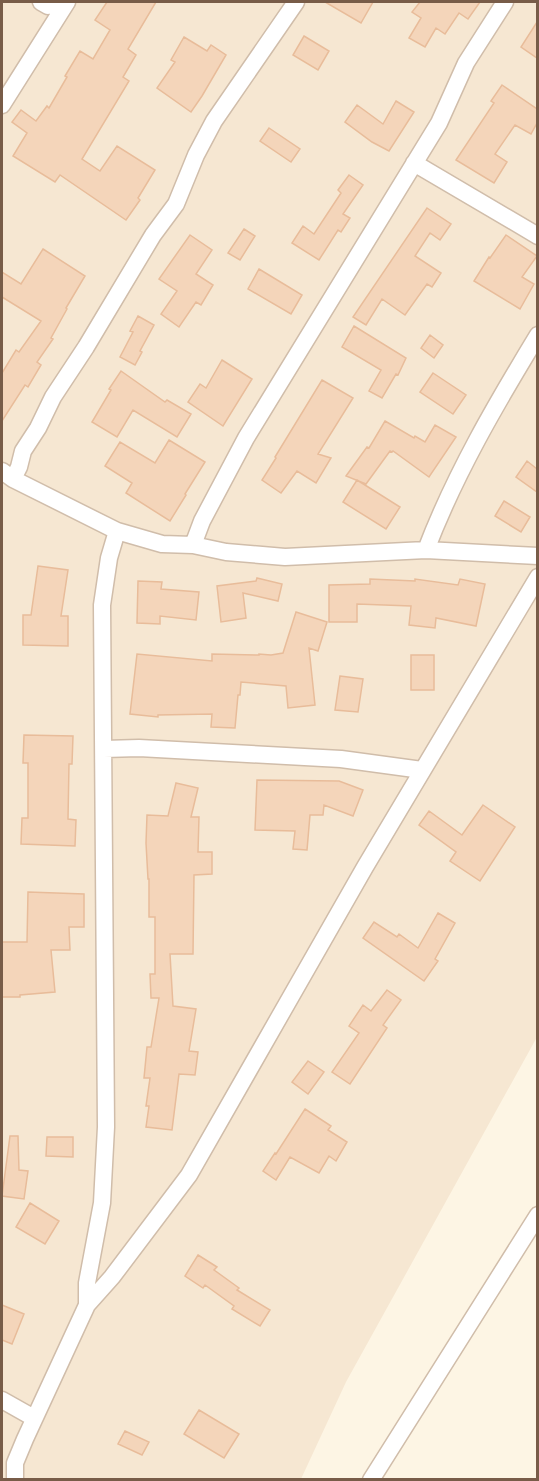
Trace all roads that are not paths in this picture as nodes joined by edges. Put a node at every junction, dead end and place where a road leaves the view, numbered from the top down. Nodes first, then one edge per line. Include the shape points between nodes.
1 (41, 2) edge
2 (60, 2) edge
3 (67, 2) edge
4 (296, 2) edge
5 (505, 2) edge
6 (2, 105) edge
7 (414, 163) junction
8 (537, 236) edge
9 (537, 335) edge
10 (7, 475) edge
11 (117, 531) junction
12 (193, 545) junction
13 (426, 550) junction
14 (537, 556) edge
15 (537, 577) edge
16 (104, 749) junction
17 (422, 770) junction
18 (537, 1215) edge
19 (87, 1305) junction
20 (2, 1400) edge
21 (34, 1418) junction
22 (15, 1479) edge
23 (371, 1479) edge

1 - 2 street via 48,6
3 - 6 street
4 - 10 street via 214,121 176,204 53,397 23,451 19,467
5 - 7 street via 466,63 439,123
7 - 8 street
7 - 12 street via 246,438 202,520
9 - 13 street via 455,483
10 - 11 street
11 - 12 street via 162,544
11 - 16 street via 102,605
12 - 13 street via 285,557
13 - 14 street
15 - 17 street
16 - 17 street via 341,759
16 - 19 street via 106,1127 102,1203 88,1275
17 - 19 street via 189,1175
18 - 23 street
19 - 21 street
20 - 21 street
21 - 22 street via 15,1463

